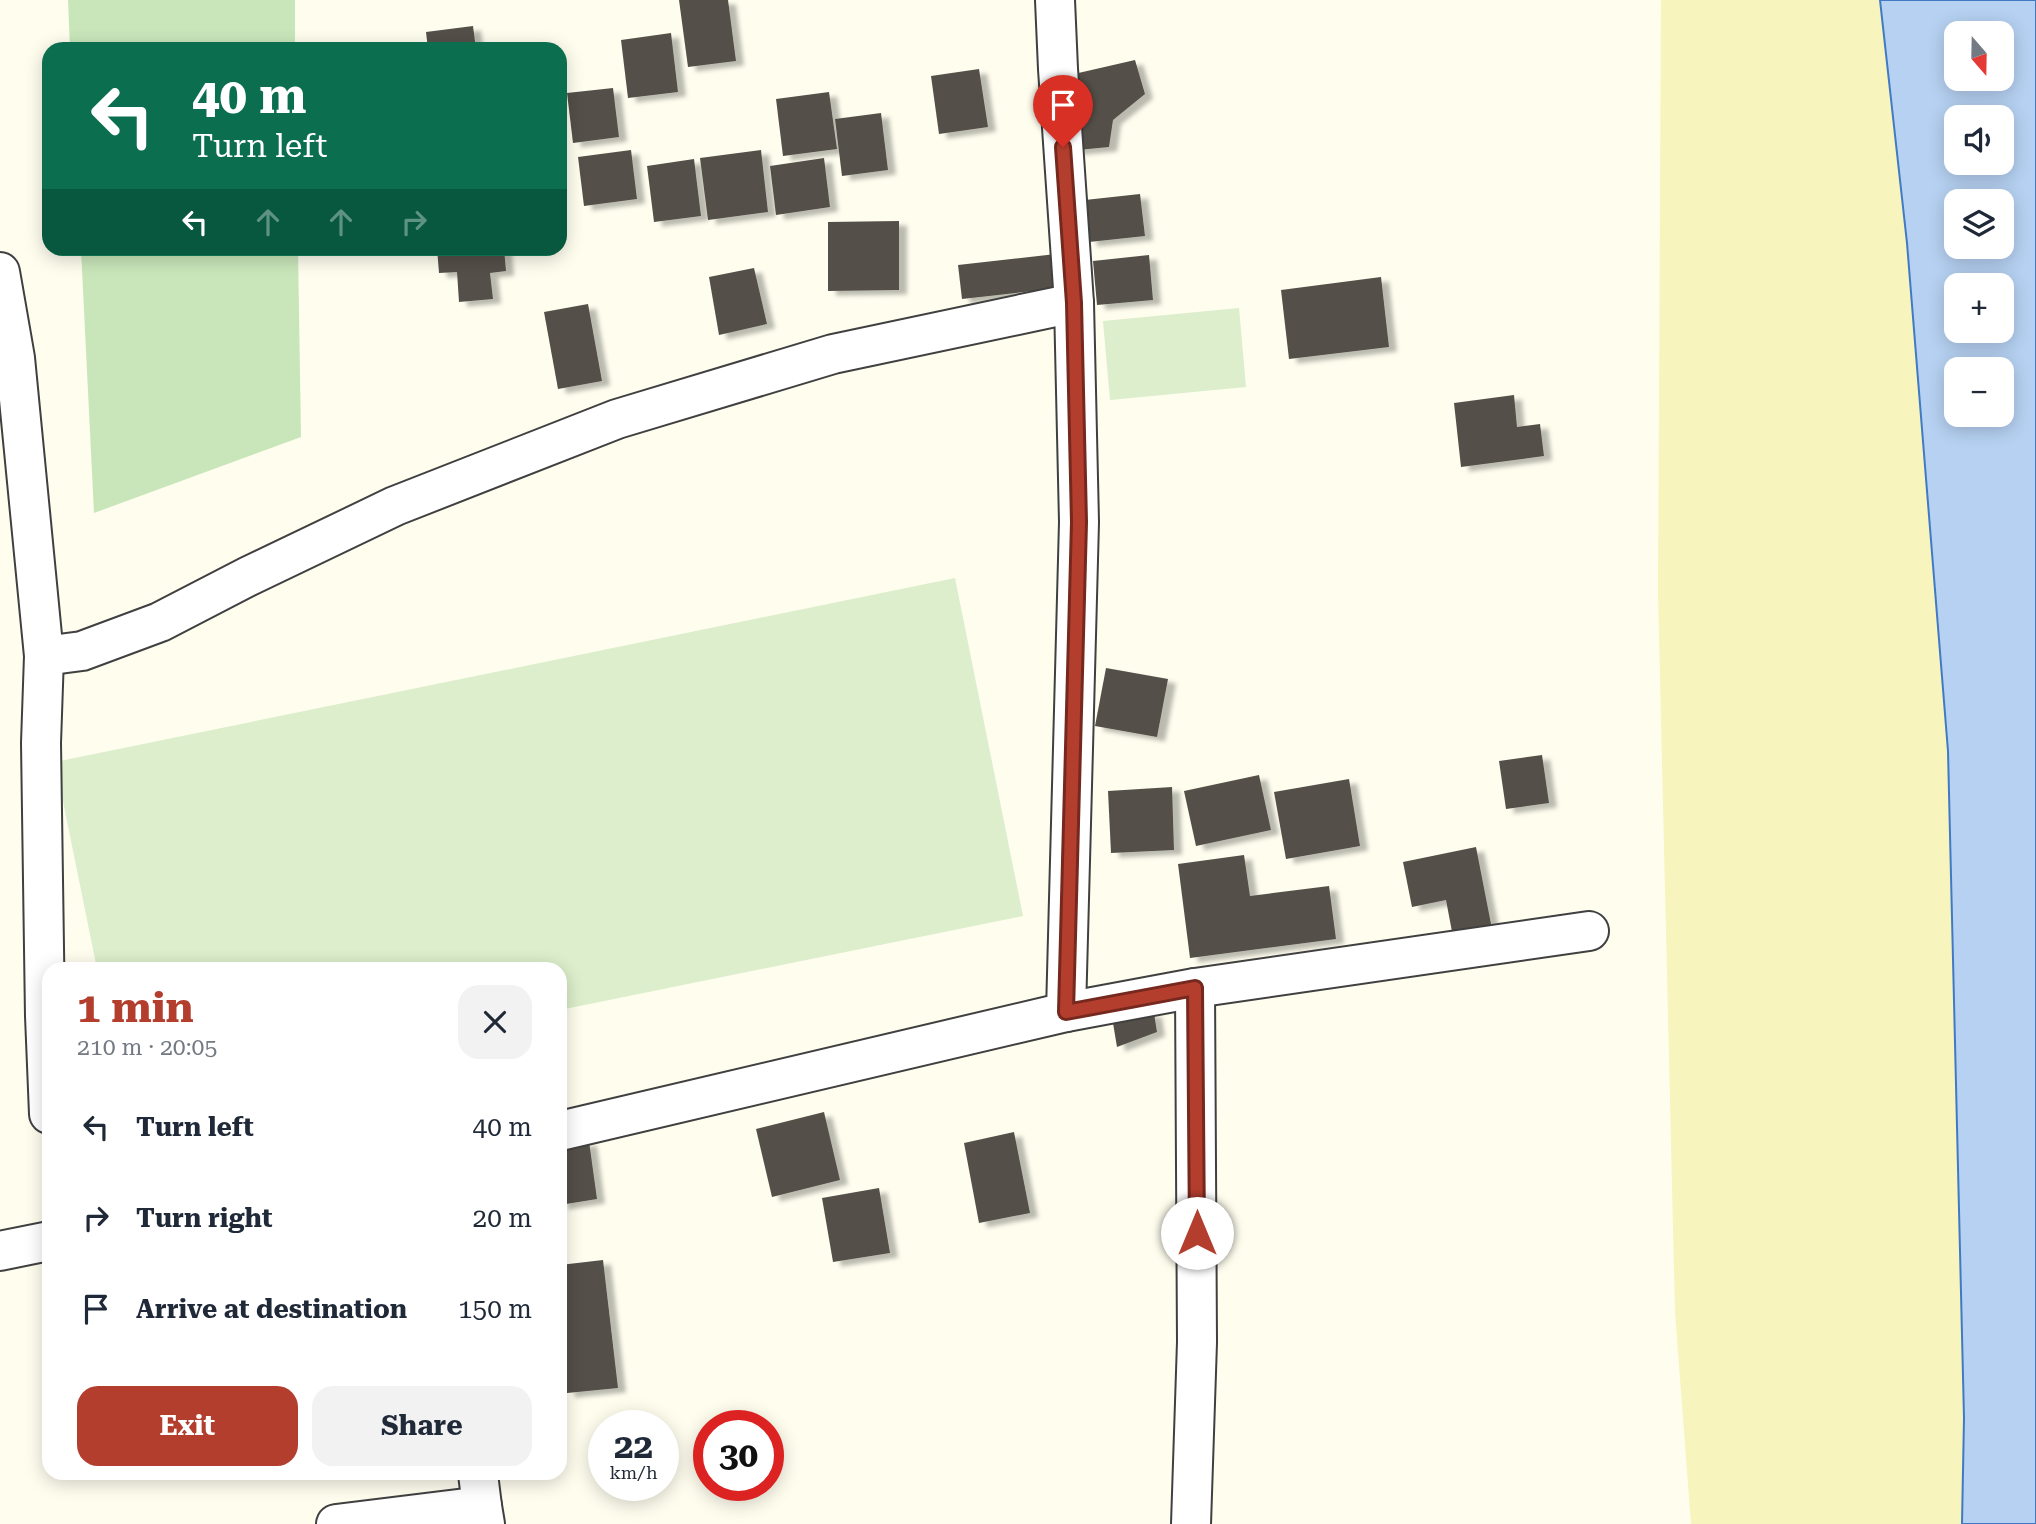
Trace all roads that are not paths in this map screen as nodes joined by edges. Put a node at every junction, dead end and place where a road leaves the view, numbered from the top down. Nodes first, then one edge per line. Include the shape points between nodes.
1 (1055, 0) edge
2 (0, 272) edge
3 (1074, 303) junction
4 (44, 656) junction
5 (1589, 931) dead end
6 (44, 962) edge
7 (1195, 988) junction
8 (1066, 1012) junction
9 (567, 1129) edge
10 (42, 1242) edge
11 (0, 1251) edge
12 (482, 1501) edge
13 (336, 1524) edge
14 (1191, 1524) edge

1 - 3 street
2 - 4 street via 15,358
3 - 4 street via 833,354 617,419 395,506 160,622 82,651
3 - 8 street via 1079,522
4 - 6 street
5 - 7 street
7 - 8 street
7 - 14 street via 1198,1342
8 - 9 street
10 - 11 street
12 - 13 street

